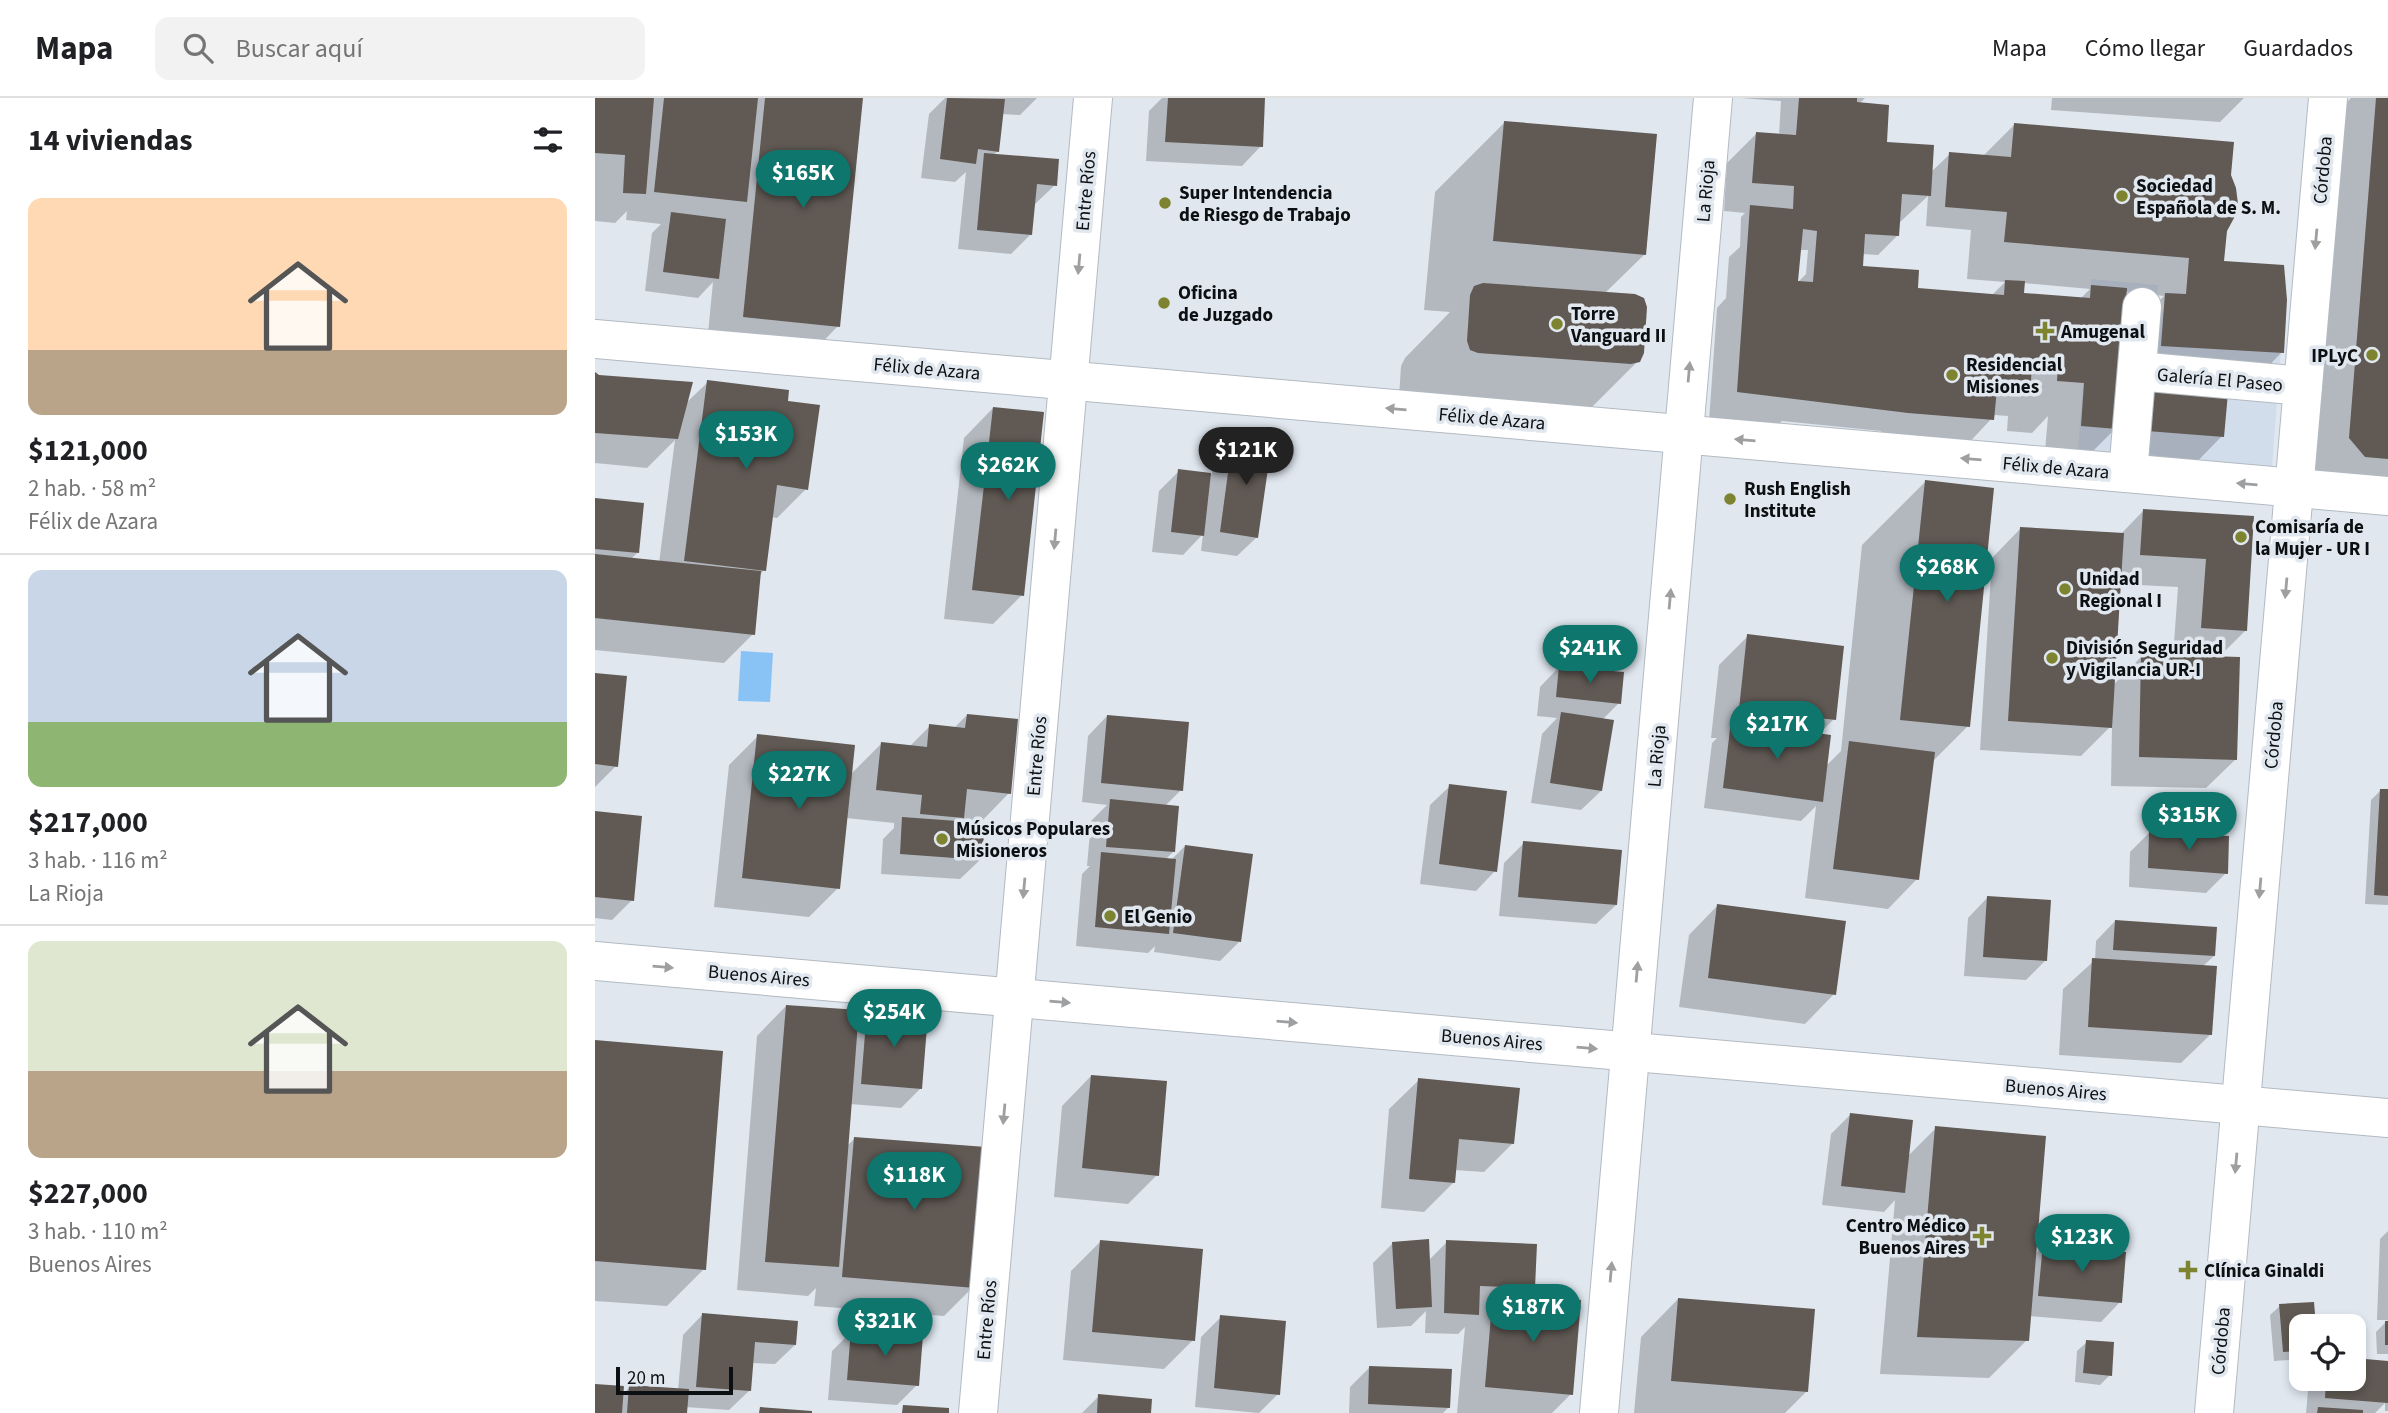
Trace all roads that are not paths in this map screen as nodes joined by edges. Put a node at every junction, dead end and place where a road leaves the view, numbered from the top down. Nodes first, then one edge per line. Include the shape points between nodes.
1 (1093, 98) edge
2 (1713, 98) edge
3 (2329, 98) edge
4 (2142, 307) dead end
5 (595, 339) edge
6 (2137, 371) junction
7 (1068, 381) junction
8 (2303, 386) junction
9 (1684, 435) junction
10 (2128, 473) junction
11 (2295, 488) junction
12 (2388, 496) edge
13 (595, 961) edge
14 (1015, 998) junction
15 (1630, 1052) junction
16 (2241, 1105) junction
17 (2388, 1118) edge
18 (978, 1413) edge
19 (1599, 1413) edge
20 (2214, 1413) edge

1 -> 7 street, Entre Ríos
9 -> 2 street, La Rioja
3 -> 8 street, Córdoba
4 - 6 street, Galería El Paseo
5 - 7 street, Félix de Azara
6 - 8 street, Galería El Paseo
6 - 10 street, Galería El Paseo
9 -> 7 street, Félix de Azara
7 -> 14 street, Entre Ríos
8 - 11 street, Córdoba
10 -> 9 street, Félix de Azara
15 -> 9 street, La Rioja
11 -> 10 street, Félix de Azara
11 - 12 street, Félix de Azara
11 -> 16 street, Córdoba
13 -> 14 street, Buenos Aires
14 -> 15 street, Buenos Aires
14 -> 18 street, Entre Ríos
15 - 16 street, Buenos Aires
19 -> 15 street, La Rioja
16 - 17 street, Buenos Aires
16 -> 20 street, Córdoba

